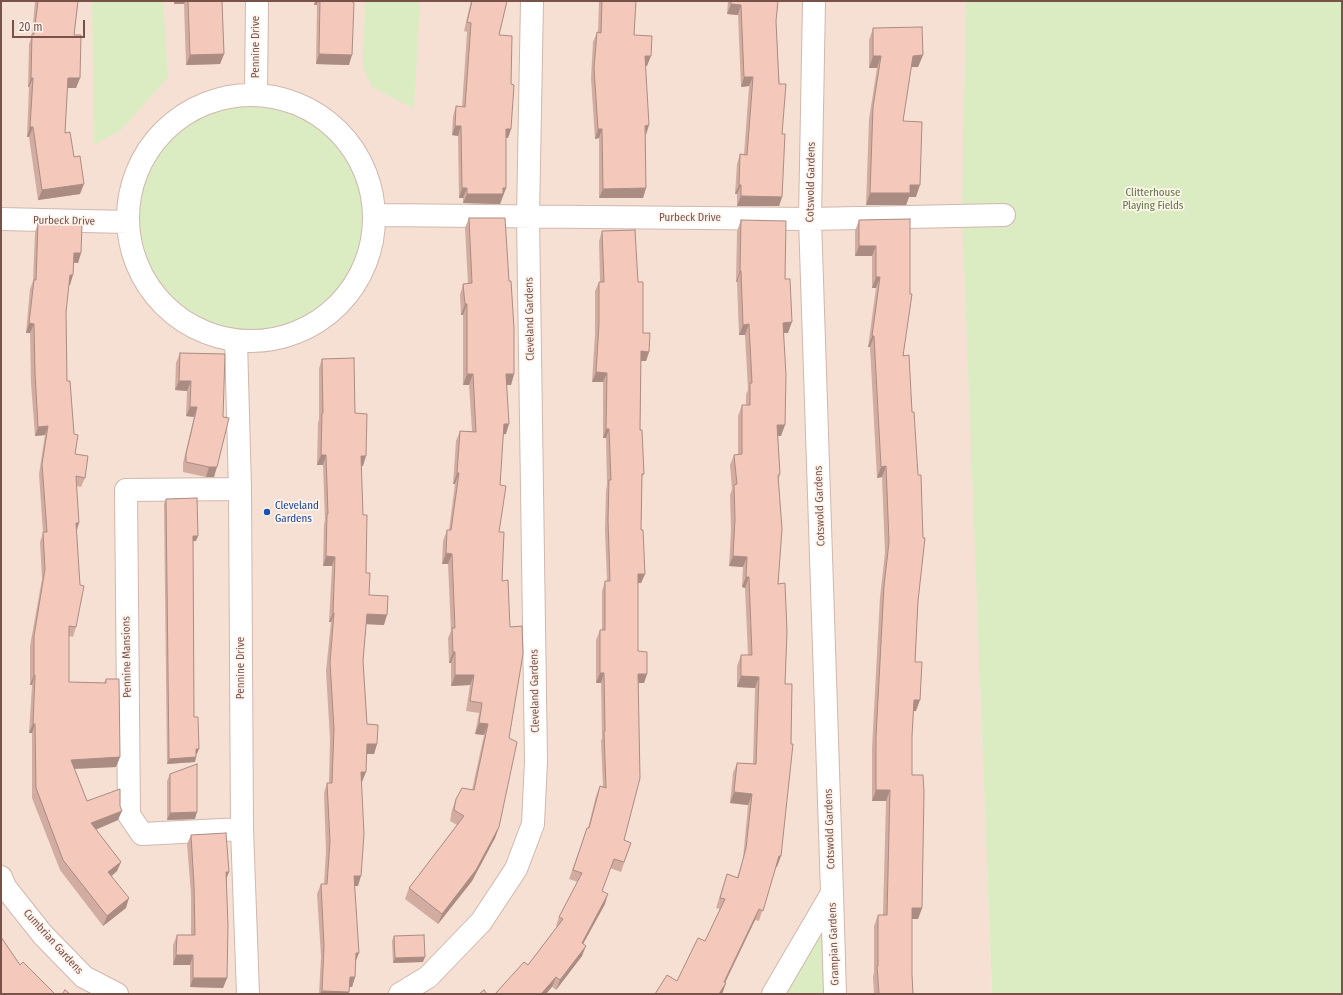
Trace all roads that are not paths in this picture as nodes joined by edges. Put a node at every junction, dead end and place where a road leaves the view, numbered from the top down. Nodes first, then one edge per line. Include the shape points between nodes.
1 (256, 1) edge
2 (532, 1) edge
3 (814, 1) edge
4 (256, 94) junction
5 (375, 215) junction
6 (1004, 215) dead end
7 (528, 217) junction
8 (1, 219) edge
9 (810, 219) junction
10 (127, 222) junction
11 (236, 341) junction
12 (240, 489) junction
13 (242, 829) junction
14 (1, 877) edge
15 (832, 893) junction
16 (117, 994) edge
17 (248, 994) edge
18 (400, 994) edge
19 (773, 994) edge
20 (835, 994) edge

1 - 4 street, Pennine Drive
2 - 7 street, Cleveland Gardens
3 - 9 street, Cotswold Gardens
4 - 5 street via 300,103 337,127 361,160
4 - 10 street via 203,104 166,127 144,156 129,197
5 - 7 street, Purbeck Drive
5 - 11 street via 369,256 347,297 306,329 275,340
6 - 9 street, Purbeck Drive
7 - 9 street, Purbeck Drive
7 - 18 street, Cleveland Gardens via 536,761 533,824 516,869 481,922 428,977
8 - 10 street, Purbeck Drive
9 - 15 street, Cotswold Gardens
10 - 11 street via 135,263 158,299 198,330
11 - 12 street, Pennine Drive
12 - 13 street, Pennine Drive
12 - 13 street, Pennine Mansions via 126,490 129,815 142,834
13 - 17 street, Pennine Drive
14 - 16 street, Cumbrian Gardens via 5,888 43,935 84,977
15 - 19 street
15 - 20 street, Grampian Gardens

